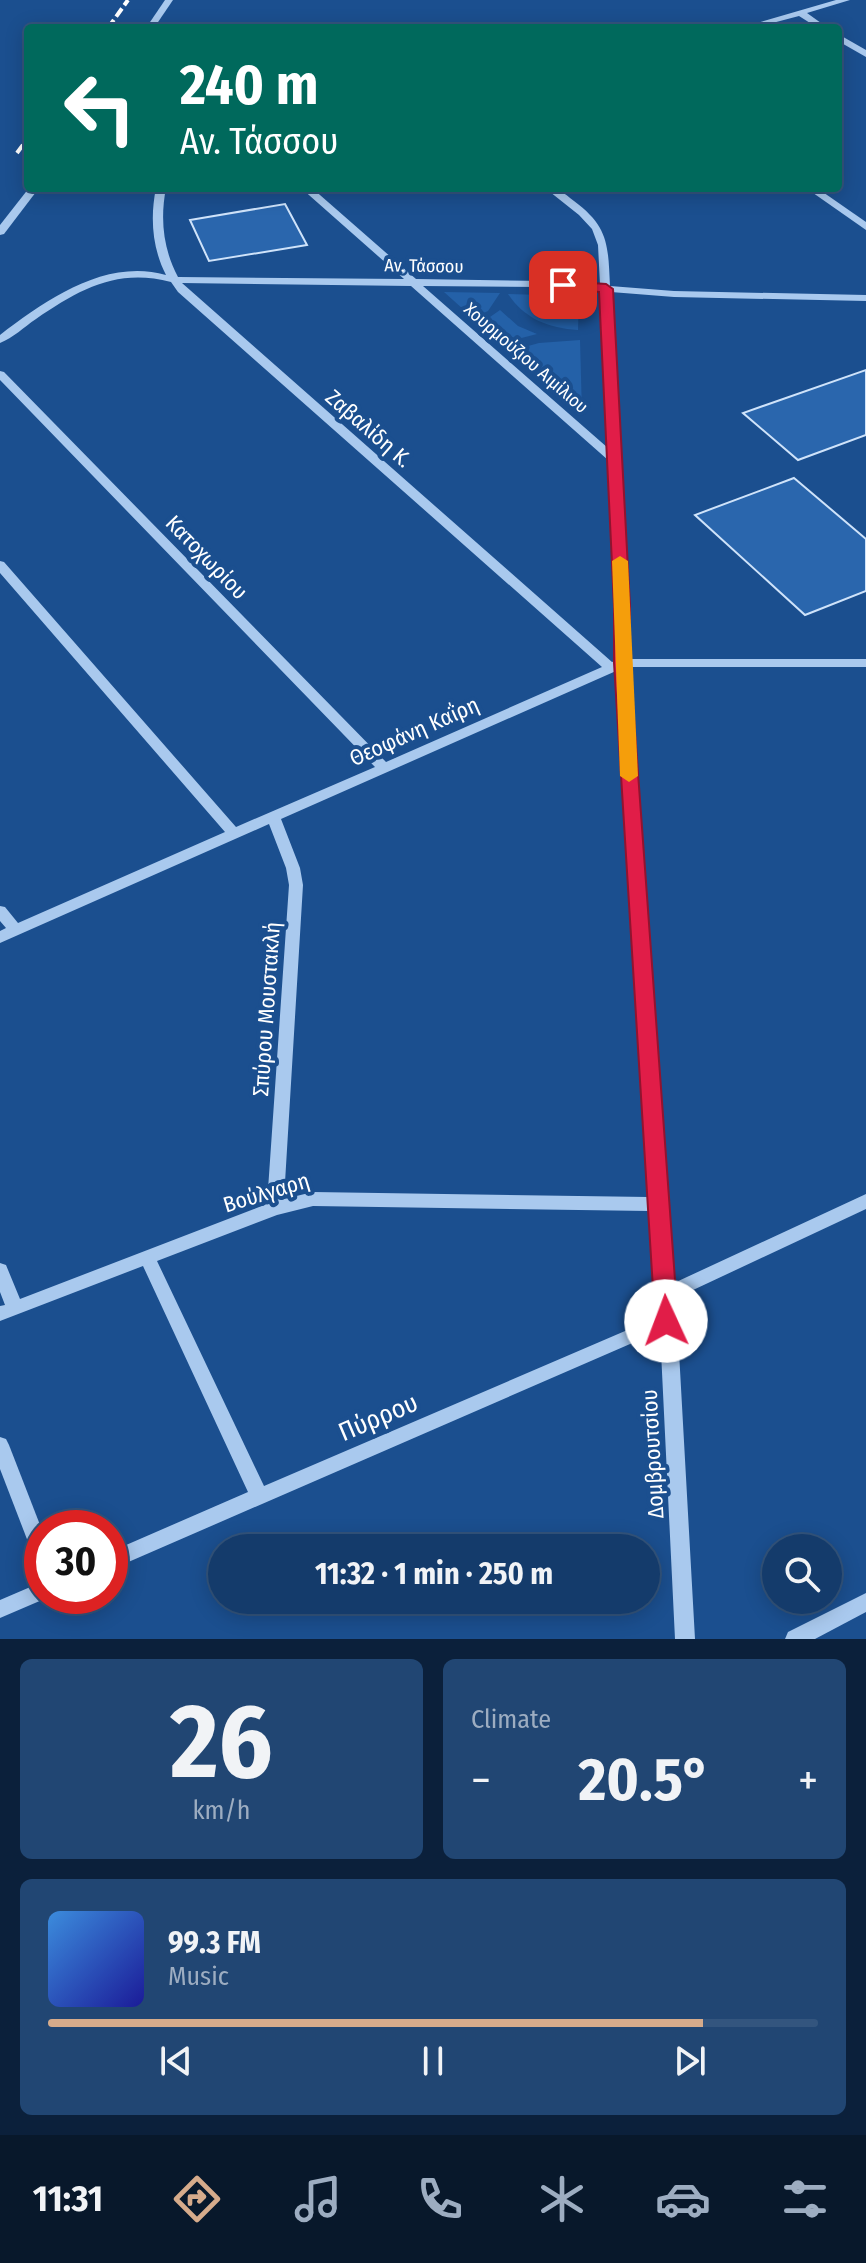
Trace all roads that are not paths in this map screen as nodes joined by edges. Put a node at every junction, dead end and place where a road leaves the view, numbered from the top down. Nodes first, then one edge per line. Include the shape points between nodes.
1 (169, 0) edge
2 (846, 0) edge
3 (799, 12) junction
4 (153, 24) edge
5 (758, 24) edge
6 (818, 24) edge
7 (842, 39) edge
8 (866, 54) edge
9 (31, 192) edge
10 (161, 192) edge
11 (310, 192) edge
12 (554, 192) edge
13 (817, 192) edge
14 (866, 227) edge
15 (0, 232) edge
16 (174, 280) junction
17 (411, 282) junction
18 (606, 289) junction
19 (866, 298) edge
20 (0, 340) edge
21 (0, 374) edge
22 (614, 459) junction
23 (0, 565) edge
24 (866, 663) edge
25 (616, 665) junction
26 (384, 768) junction
27 (273, 817) junction
28 (234, 834) junction
29 (0, 911) edge
30 (16, 930) junction
31 (0, 937) edge
32 (866, 1201) edge
33 (657, 1204) junction
34 (275, 1208) junction
35 (147, 1257) junction
36 (0, 1270) edge
37 (667, 1294) junction
38 (8, 1312) edge
39 (666, 1321) junction
40 (0, 1445) edge
41 (260, 1497) junction
42 (25, 1510) edge
43 (128, 1553) edge
44 (24, 1599) edge
45 (866, 1602) edge
46 (0, 1609) edge
47 (685, 1639) edge
48 (795, 1639) edge

1 - 4 street
2 - 3 street
3 - 5 street
3 - 6 street
7 - 8 street
9 - 15 street
10 - 16 street, Ζαβαλίδη Κ. via 158,226
11 - 17 street, Χουρμούζιου Αιμίλιου
12 - 18 street, Δομβρουτσίου via 600,233
13 - 14 street
16 - 17 street, Αν. Τάσσου
16 - 20 street, Αν. Τάσσου via 141,272 99,282
16 - 25 street, Ζαβαλίδη Κ.
17 - 18 street, Αν. Τάσσου
17 - 22 street, Χουρμούζιου Αιμίλιου
18 - 19 street, Αν. Τάσσου
18 - 22 street, Δομβρουτσίου
21 - 26 street, Κατοχωρίου
22 - 25 street, Δομβρουτσίου
23 - 28 street
24 - 25 street, Θεοφάνη Καΐρη
25 - 26 street, Θεοφάνη Καΐρη
25 - 33 street, Δομβρουτσίου
26 - 27 street, Θεοφάνη Καΐρη
27 - 28 street, Θεοφάνη Καΐρη
27 - 34 street, Σπύρου Μουστακλή via 296,885
28 - 30 street, Θεοφάνη Καΐρη
29 - 30 street
30 - 31 street, Θεοφάνη Καΐρη
32 - 37 street
33 - 34 street, Βούλγαρη via 329,1197
33 - 37 street, Δομβρουτσίου
34 - 35 street, Βούλγαρη
35 - 38 street, Βούλγαρη
35 - 41 street
36 - 38 street
37 - 39 street, Δομβρουτσίου
39 - 41 street, Πύρρου
39 - 47 street, Δομβρουτσίου
40 - 42 street
41 - 43 street, Πύρρου
44 - 46 street
45 - 48 street

